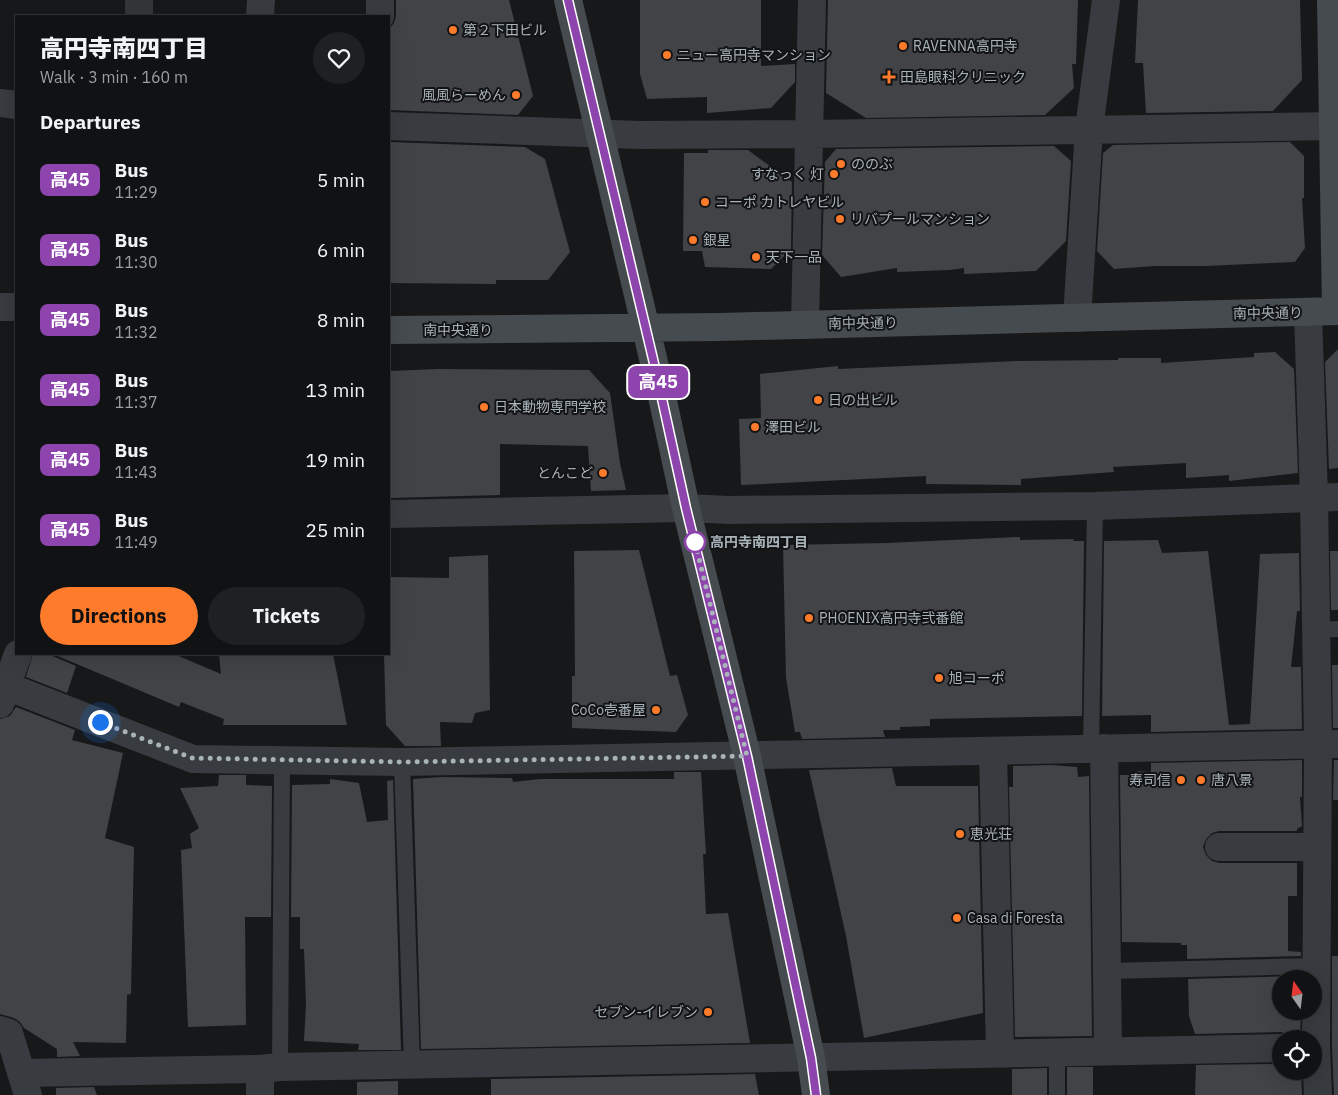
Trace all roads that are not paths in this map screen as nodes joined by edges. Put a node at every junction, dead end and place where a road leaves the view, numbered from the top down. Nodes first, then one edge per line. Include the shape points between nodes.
1 (261, 0) edge
2 (380, 0) edge
3 (568, 0) edge
4 (812, 0) edge
5 (1106, 0) edge
6 (1331, 0) edge
7 (260, 15) edge
8 (380, 15) edge
9 (0, 103) edge
10 (15, 105) edge
11 (390, 126) edge
12 (1335, 126) edge
13 (1088, 129) junction
14 (810, 134) junction
15 (601, 135) junction
16 (0, 307) edge
17 (15, 307) edge
18 (1337, 311) edge
19 (1308, 312) junction
20 (1077, 318) junction
21 (805, 324) junction
22 (646, 328) junction
23 (390, 330) edge
24 (1326, 498) edge
25 (1095, 506) junction
26 (686, 508) junction
27 (390, 514) edge
28 (1327, 630) edge
29 (18, 655) edge
30 (3, 695) edge
31 (1328, 744) edge
32 (1098, 749) junction
33 (993, 751) junction
34 (747, 756) junction
35 (282, 761) junction
36 (402, 762) junction
37 (1317, 847) junction
38 (1219, 848) dead end
39 (1316, 966) junction
40 (1107, 971) junction
41 (0, 1030) edge
42 (1321, 1030) edge
43 (1272, 1048) edge
44 (1108, 1051) junction
45 (1057, 1052) junction
46 (1000, 1053) junction
47 (811, 1058) junction
48 (412, 1065) junction
49 (266, 1077) edge
50 (1319, 1080) edge
51 (25, 1084) edge
52 (816, 1095) edge
53 (1057, 1095) edge
54 (1318, 1095) edge

1 - 7 street
2 - 8 street
3 - 15 street
4 - 14 street
5 - 13 street
6 - 12 street
9 - 10 street
11 - 15 street
12 - 13 street
12 - 18 street
13 - 14 street
13 - 20 street
14 - 15 street
14 - 21 street
15 - 22 street
16 - 17 street
18 - 19 street, 南中央通り
19 - 20 street, 南中央通り
19 - 24 street
20 - 21 street, 南中央通り
21 - 22 street, 南中央通り
22 - 23 street, 南中央通り
22 - 26 street
24 - 25 street
24 - 28 street
25 - 26 street
25 - 32 lane
26 - 27 street
26 - 34 street
28 - 31 street
29 - 30 street
30 - 35 street via 192,758
31 - 32 street
31 - 37 street
32 - 33 street
32 - 40 street
33 - 34 street
33 - 46 street
34 - 36 street
34 - 47 street
35 - 36 street
35 - 49 lane
36 - 48 lane
37 - 38 street
37 - 39 street
39 - 40 lane
39 - 42 street
40 - 44 street
41 - 51 street via 9,1033
43 - 44 street
44 - 45 street
45 - 46 street
45 - 53 lane
46 - 47 street
47 - 48 street
47 - 52 street
48 - 49 street
49 - 51 street
50 - 54 street

